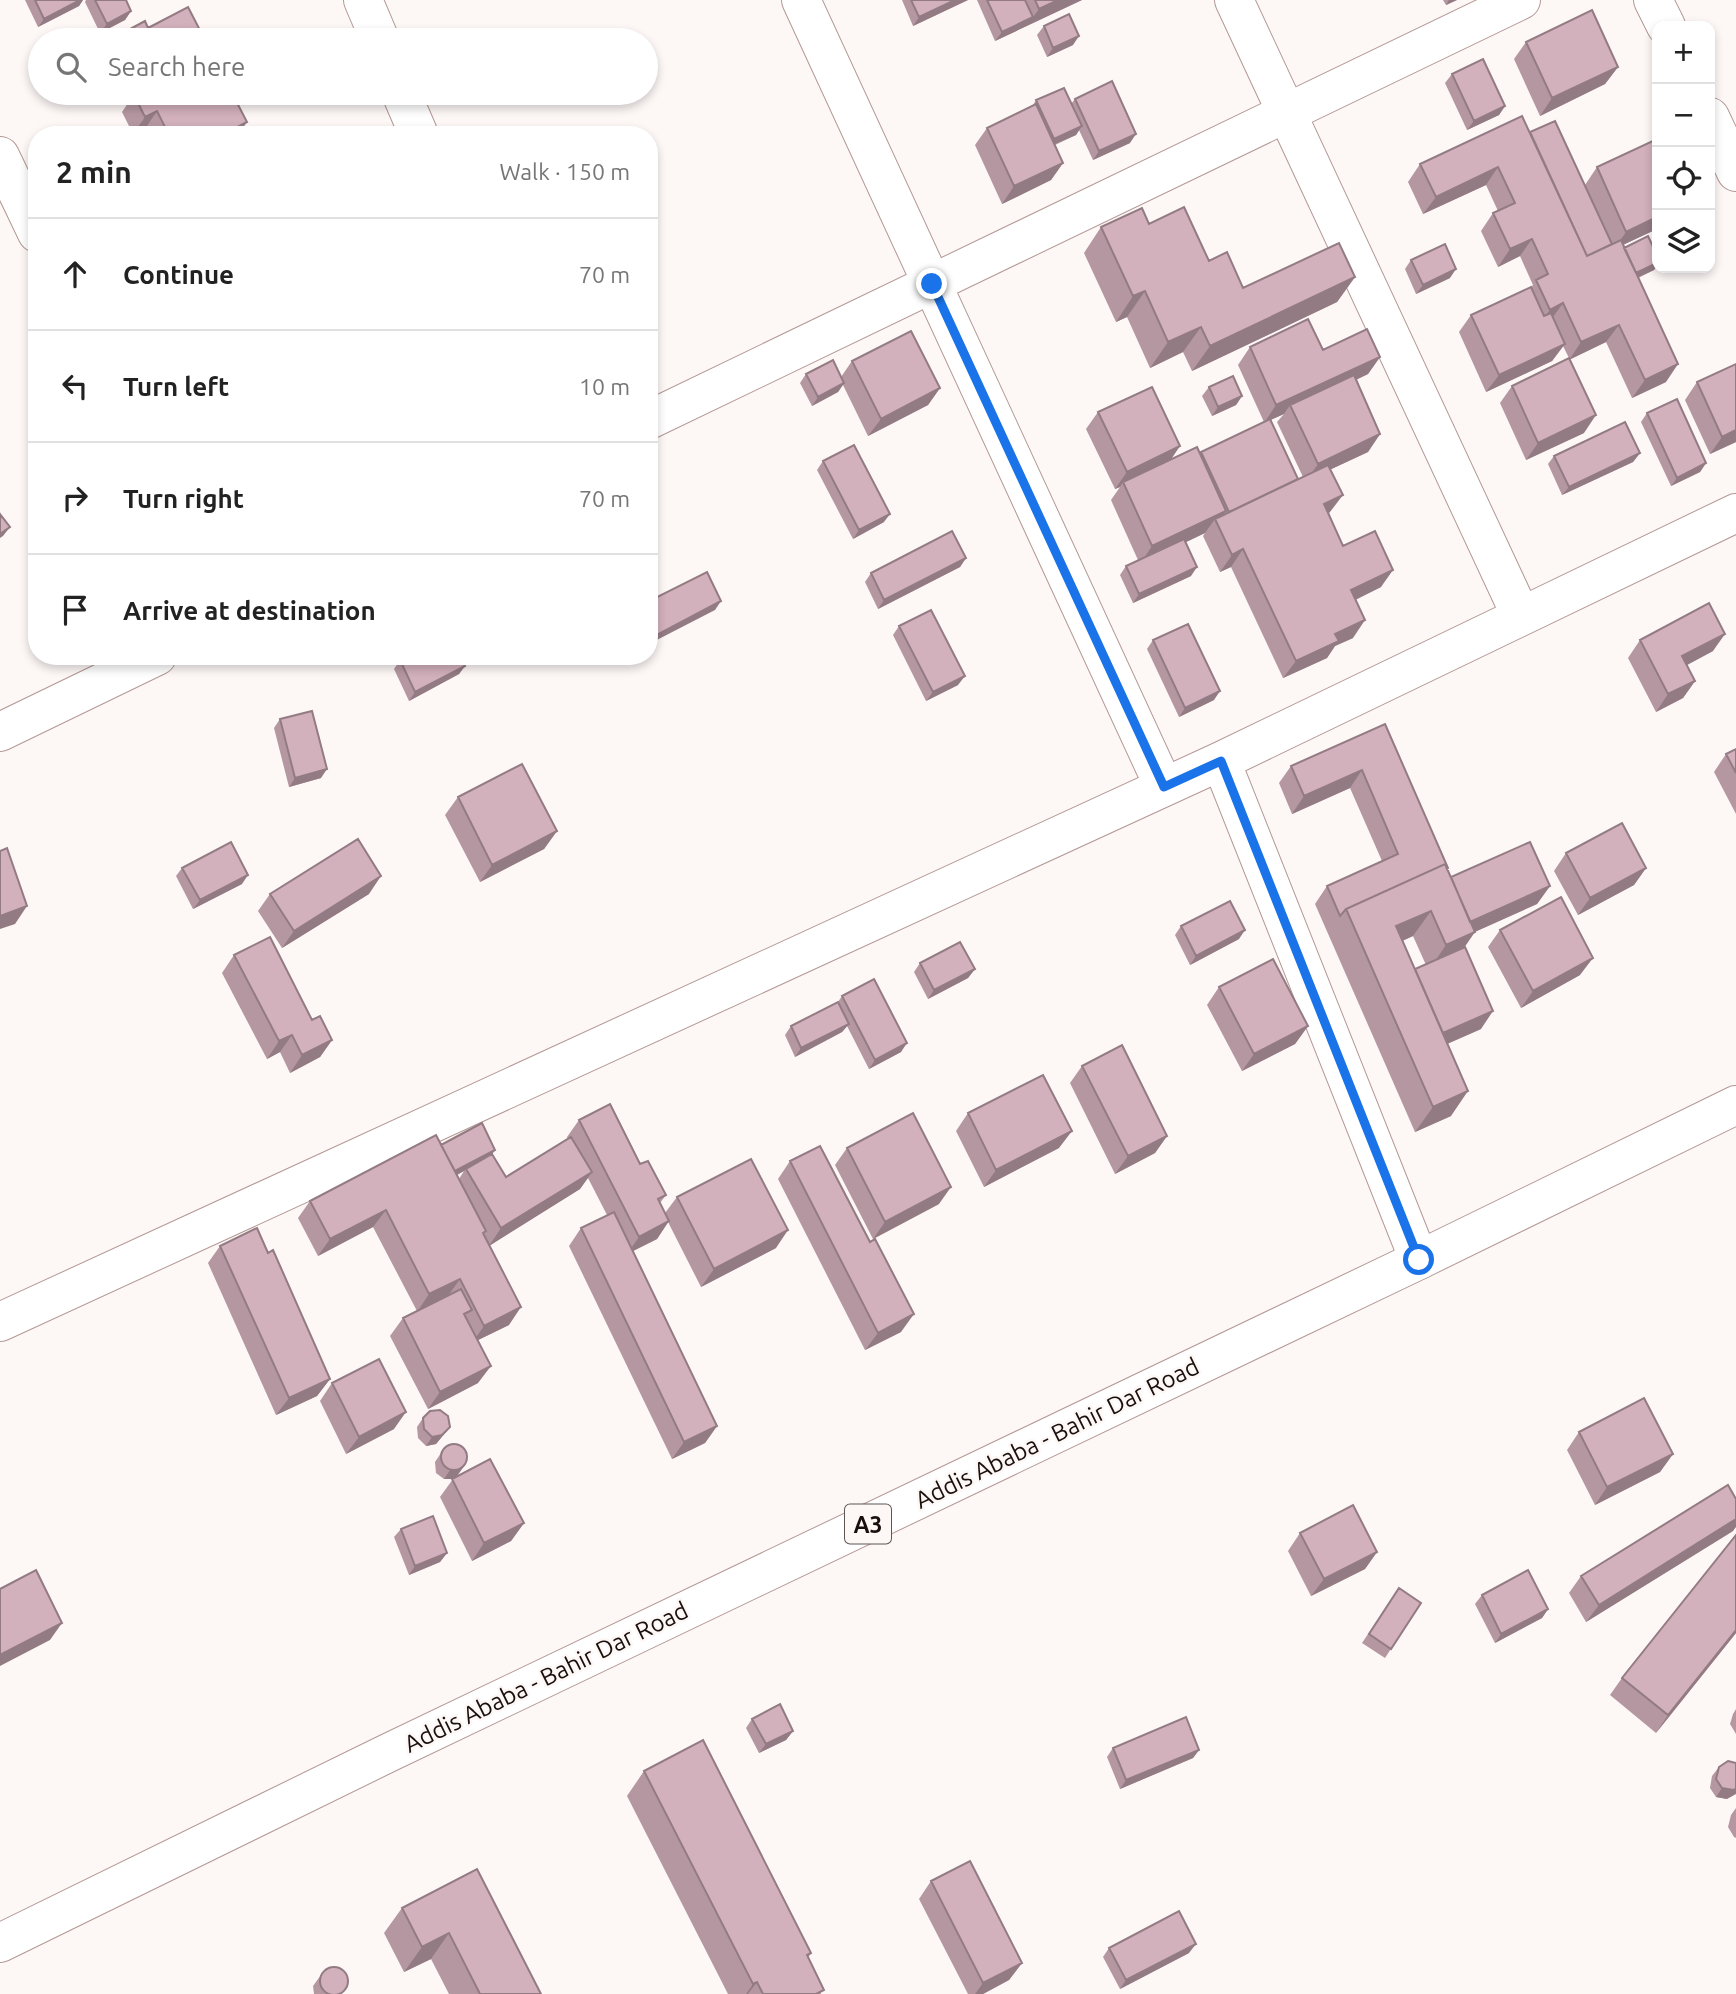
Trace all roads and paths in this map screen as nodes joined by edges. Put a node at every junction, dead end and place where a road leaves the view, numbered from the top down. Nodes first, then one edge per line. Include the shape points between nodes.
1 (363, 0) edge
2 (801, 0) edge
3 (1234, 0) edge
4 (1521, 0) edge
5 (1653, 0) edge
6 (1664, 21) edge
7 (375, 28) edge
8 (406, 105) edge
9 (1286, 113) junction
10 (415, 126) edge
11 (1715, 128) edge
12 (0, 156) edge
13 (1736, 172) edge
14 (28, 214) edge
15 (932, 284) junction
16 (658, 416) edge
17 (1736, 513) edge
18 (1521, 616) junction
19 (138, 665) edge
20 (0, 732) edge
21 (1221, 761) junction
22 (1164, 787) junction
23 (1736, 1105) edge
24 (1419, 1260) junction
25 (0, 1322) edge
26 (0, 1943) edge

1 - 7 main road
2 - 15 main road
3 - 9 main road
4 - 9 main road
5 - 6 main road
8 - 10 main road
9 - 15 main road
9 - 18 main road
11 - 13 main road
12 - 14 main road
15 - 16 main road
15 - 22 main road
17 - 18 main road
18 - 21 main road
19 - 20 main road
21 - 22 main road
21 - 24 main road
22 - 25 main road
23 - 24 main road, Addis Ababa - Bahir Dar Road / A3
24 - 26 main road, Addis Ababa - Bahir Dar Road / A3

